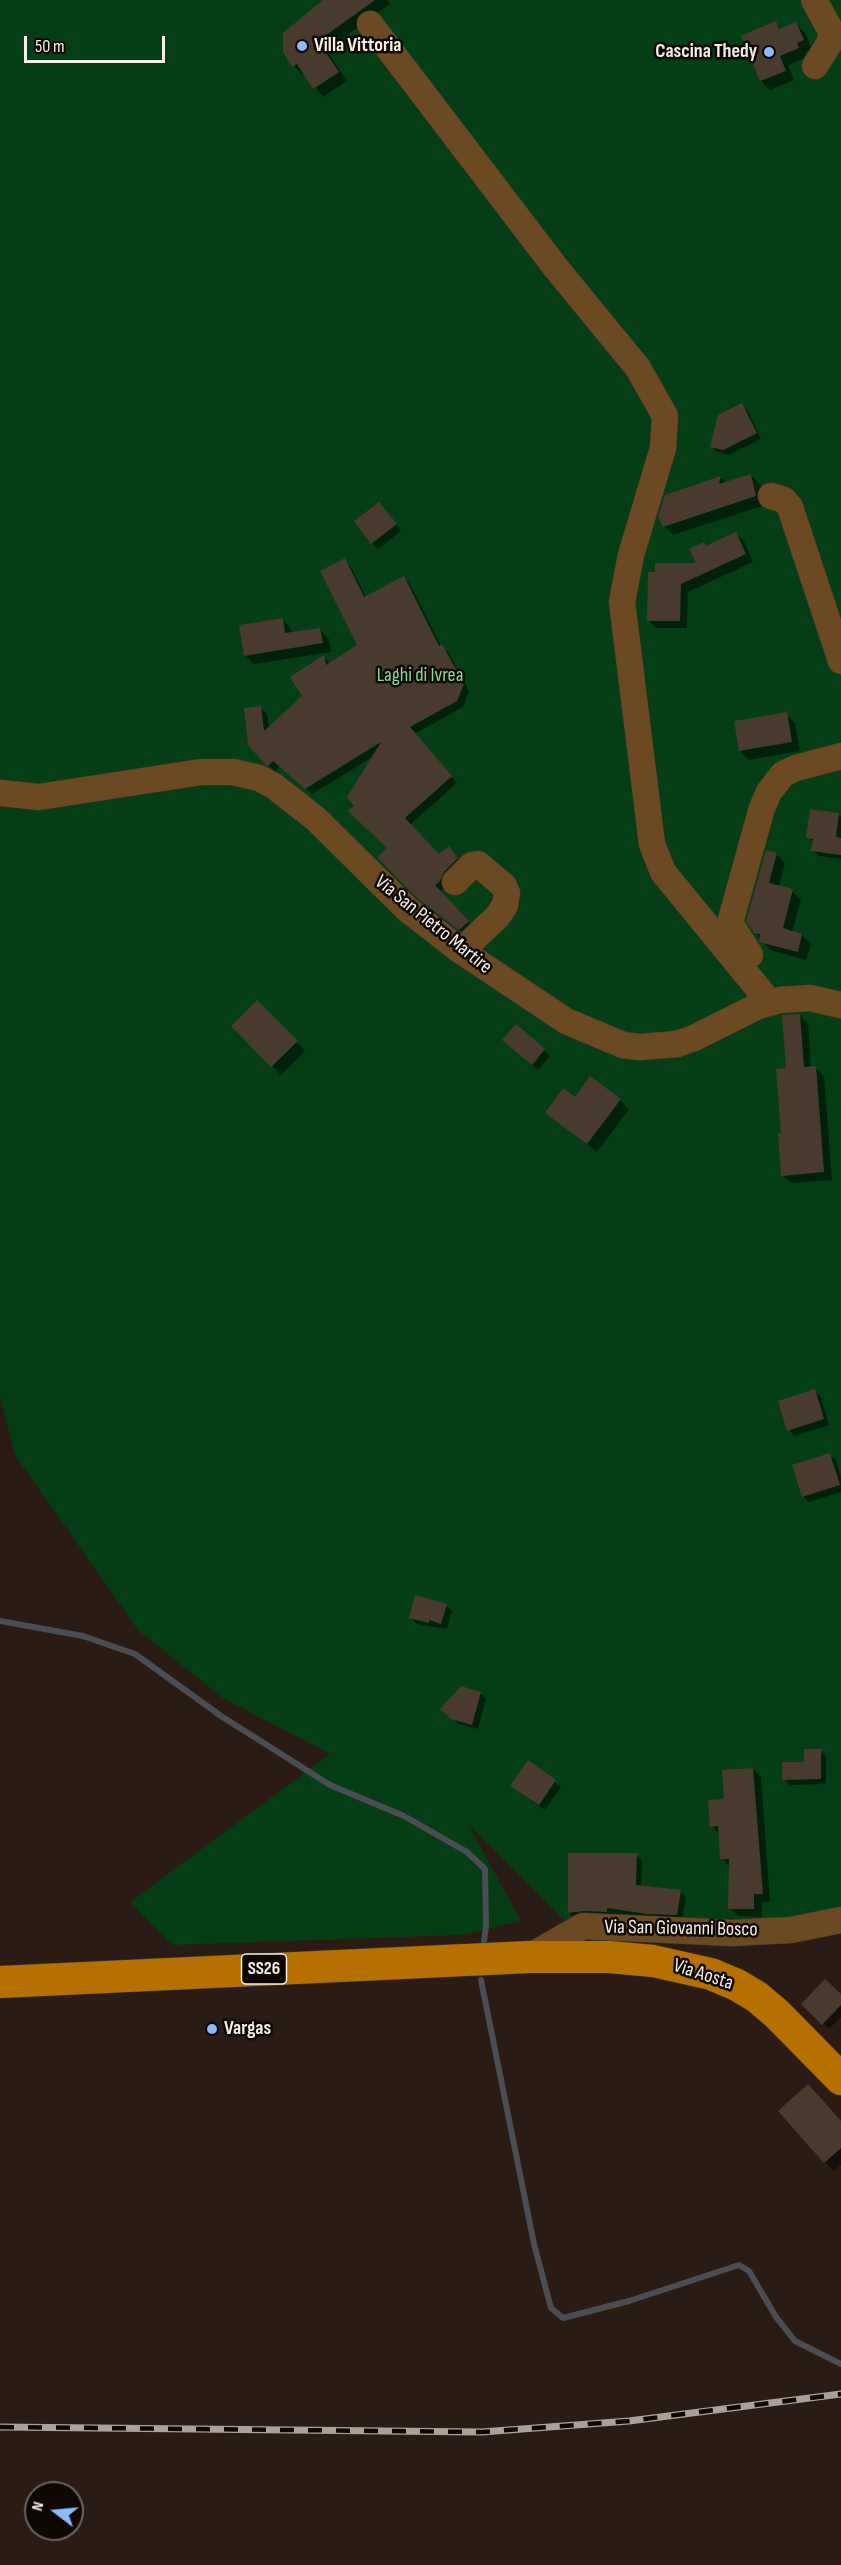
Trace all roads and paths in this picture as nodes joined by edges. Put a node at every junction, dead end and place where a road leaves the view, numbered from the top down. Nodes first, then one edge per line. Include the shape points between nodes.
1 (814, 0) edge
2 (370, 24) dead end
3 (815, 66) dead end
4 (771, 496) dead end
5 (841, 661) edge
6 (841, 756) edge
7 (0, 793) edge
8 (454, 882) dead end
9 (461, 951) junction
10 (775, 1001) junction
11 (841, 1005) edge
12 (841, 1920) edge
13 (529, 1957) junction
14 (0, 1982) edge
15 (841, 2079) edge

1 - 3 street via 832,33
2 - 10 street via 556,268 638,368 665,416 663,448 631,555 622,602 652,844 663,872
4 - 5 street via 784,500 790,507
6 - 10 street via 796,768 775,781 762,808 730,923
7 - 9 street, Via San Pietro Martire via 39,798 201,772 233,772 260,778 315,819 407,909
8 - 9 street via 478,864 507,893 498,916
9 - 10 street, Via San Pietro Martire via 566,1021 623,1045 677,1044
10 - 11 street, Via San Pietro Martire via 810,998
12 - 13 street, Via San Giovanni Bosco via 791,1930 731,1933 583,1926
13 - 14 main road, SS26
13 - 15 main road, Via Aosta / SS26 via 653,1960 711,1974 757,1997

